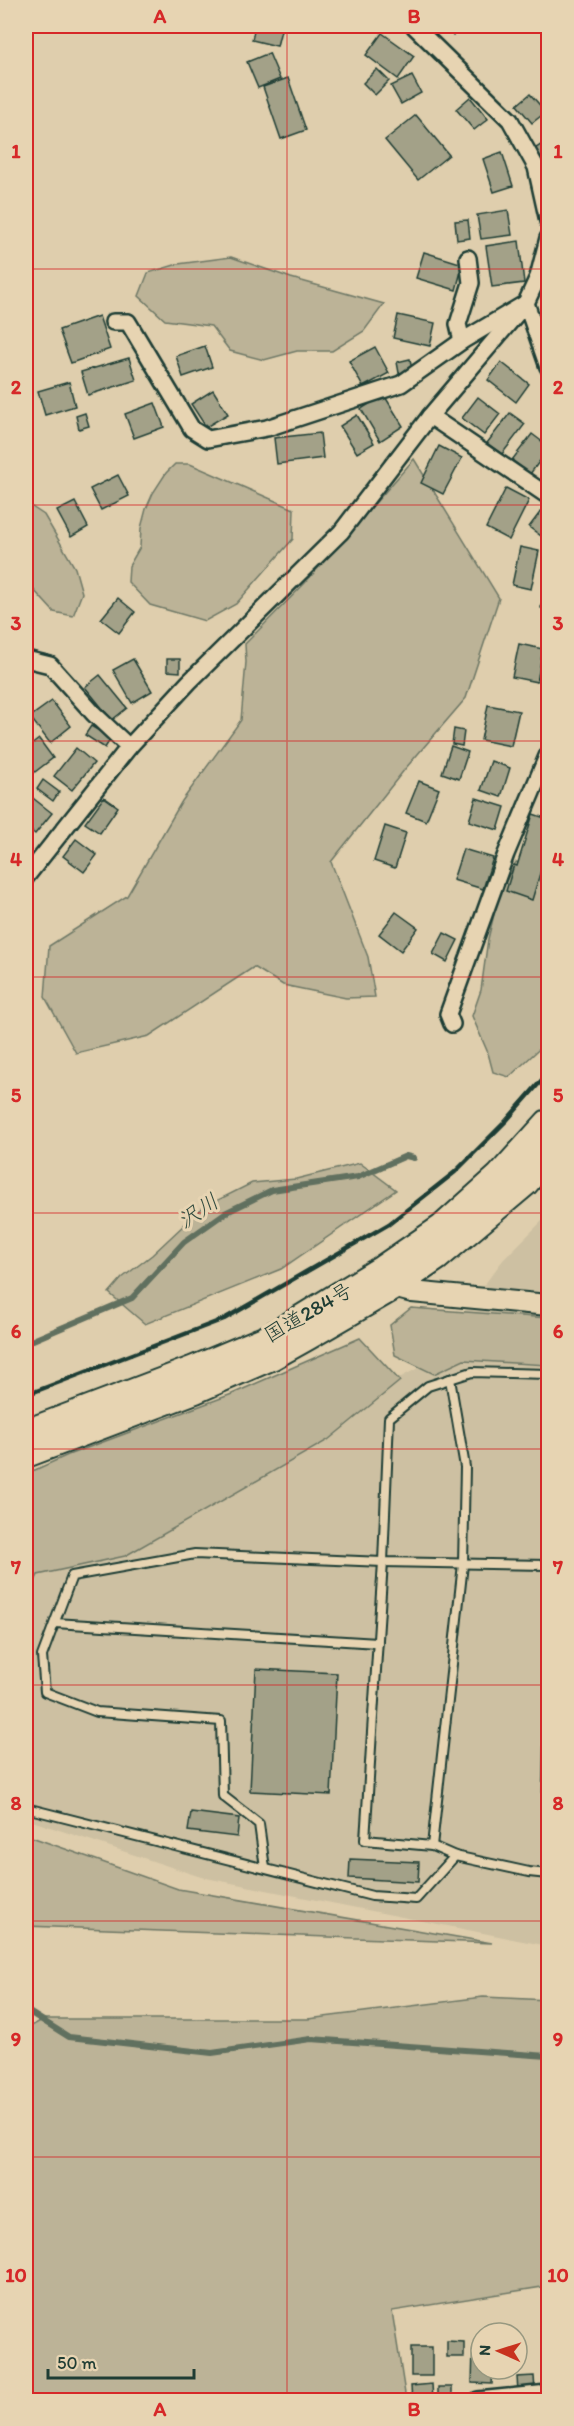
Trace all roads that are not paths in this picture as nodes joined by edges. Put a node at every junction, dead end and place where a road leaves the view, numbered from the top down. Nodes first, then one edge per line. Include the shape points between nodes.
1 (414, 26) edge
2 (549, 221) edge
3 (549, 238) edge
4 (468, 258) dead end
5 (526, 303) junction
6 (113, 322) dead end
7 (462, 341) junction
8 (549, 368) edge
9 (430, 416) junction
10 (549, 496) edge
11 (26, 659) edge
12 (129, 747) junction
13 (549, 754) edge
14 (26, 877) edge
15 (452, 1024) dead end
16 (549, 1123) edge
17 (549, 1156) edge
18 (387, 1278) junction
19 (549, 1305) edge
20 (549, 1374) edge
21 (450, 1379) junction
22 (26, 1433) edge
23 (26, 1454) edge
24 (383, 1562) junction
25 (463, 1563) junction
26 (549, 1565) edge
27 (55, 1623) junction
28 (378, 1643) junction
29 (26, 1808) edge
30 (432, 1846) junction
31 (455, 1856) junction
32 (266, 1868) junction
33 (549, 1874) edge
34 (549, 2393) edge
35 (478, 2400) edge

1 - 2 street via 510,120 536,167
3 - 5 street
4 - 7 street via 471,284 458,324
5 - 7 street
5 - 8 street
5 - 9 street
6 - 7 street via 128,322 192,429 208,439 267,428 400,384
9 - 10 street
9 - 12 street via 341,532
11 - 12 street via 50,665
12 - 14 street
13 - 15 street via 506,854 448,1014
16 - 18 highway, 国道284号 via 499,1177
17 - 18 highway, 国道284号 via 525,1183 436,1257
18 - 19 street via 412,1292
18 - 22 highway, 国道284号 via 192,1370
18 - 23 highway, 国道284号 via 273,1356
20 - 21 lane via 472,1371
21 - 24 lane via 428,1386 389,1418
21 - 25 lane via 465,1467
24 - 25 lane
24 - 27 lane via 195,1554 72,1576
24 - 28 lane
25 - 26 lane
25 - 30 lane
27 - 28 lane
27 - 32 lane via 42,1656 45,1692 98,1712 221,1721 224,1796 259,1824
28 - 30 lane via 365,1840
29 - 32 lane
30 - 31 lane
31 - 32 lane via 416,1899 372,1896
31 - 33 lane
34 - 35 street

